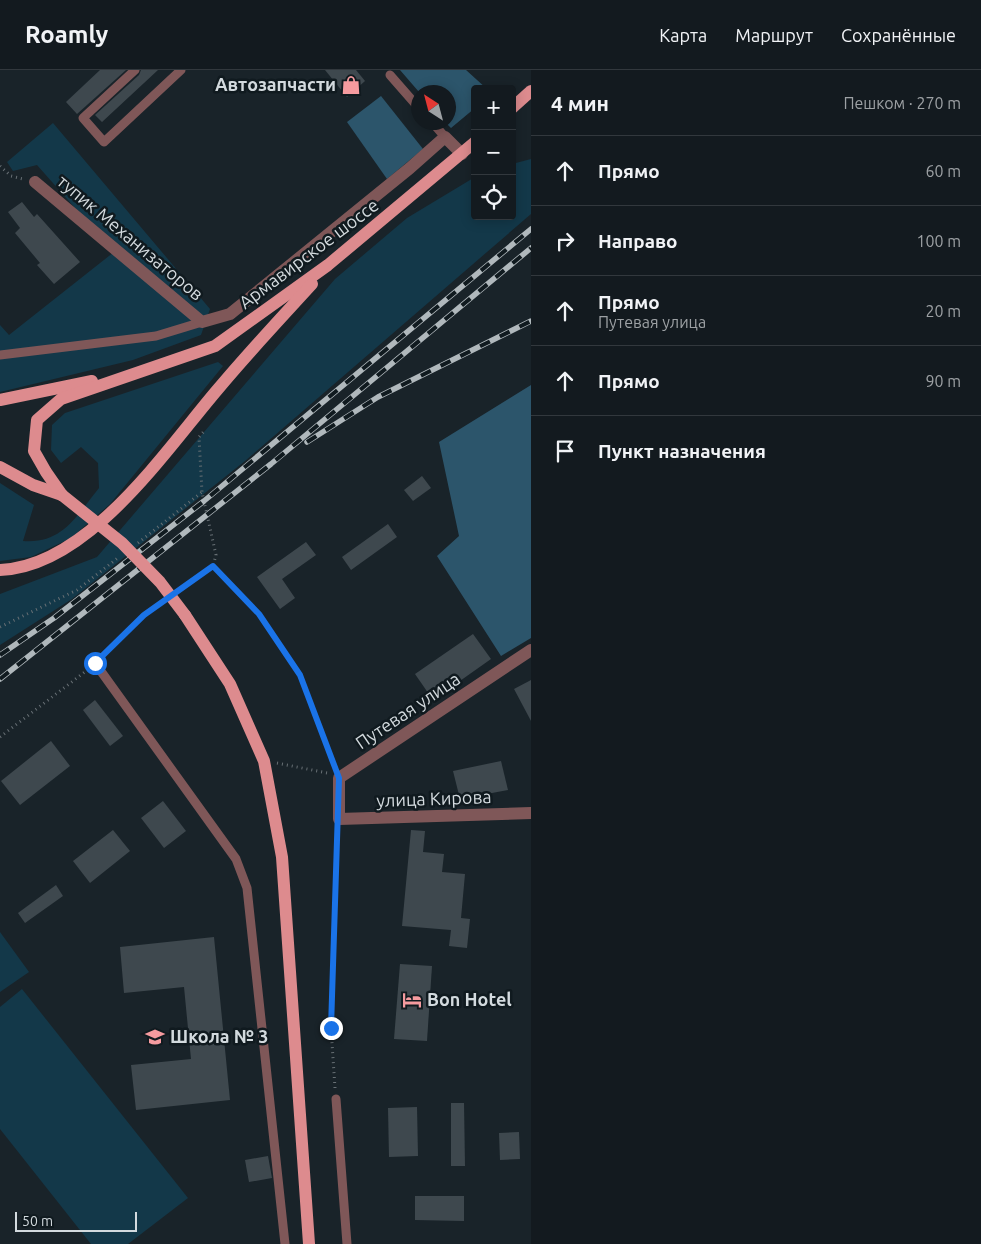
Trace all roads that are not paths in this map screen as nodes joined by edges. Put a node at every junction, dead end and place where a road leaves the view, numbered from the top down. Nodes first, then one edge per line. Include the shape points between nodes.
1 (135, 70) edge
2 (181, 70) edge
3 (390, 75) dead end
4 (531, 91) edge
5 (411, 99) edge
6 (516, 104) edge
7 (439, 130) edge
8 (445, 137) junction
9 (471, 146) edge
10 (462, 154) junction
11 (35, 182) road end
12 (328, 265) junction
13 (202, 322) junction
14 (0, 355) edge
15 (149, 369) junction
16 (0, 400) edge
17 (0, 467) edge
18 (62, 495) junction
19 (0, 570) edge
20 (531, 650) edge
21 (95, 663) road end
22 (531, 813) edge
23 (339, 819) joint
24 (336, 1099) road end
25 (285, 1244) edge
26 (309, 1244) edge
27 (346, 1244) edge

1 - 2 lane via 83,118 104,142
3 - 5 lane
4 - 6 main road
7 - 8 lane
8 - 10 street
8 - 13 street via 230,314
9 - 10 main road, Армавирское шоссе
10 - 12 main road, Армавирское шоссе
11 - 13 street, тупик Механизаторов
12 - 15 main road, Армавирское шоссе via 215,346
12 - 19 main road via 234,369 116,509 66,549 20,570
13 - 14 lane via 156,336
15 - 16 main road
15 - 18 main road via 61,399 37,420 34,451
17 - 18 main road via 33,485
18 - 26 main road, bridge via 122,543 160,582 230,684 264,761 282,857
20 - 23 street, Путевая улица via 333,775
21 - 25 lane via 236,859 247,888
22 - 23 street, улица Кирова
24 - 27 lane

